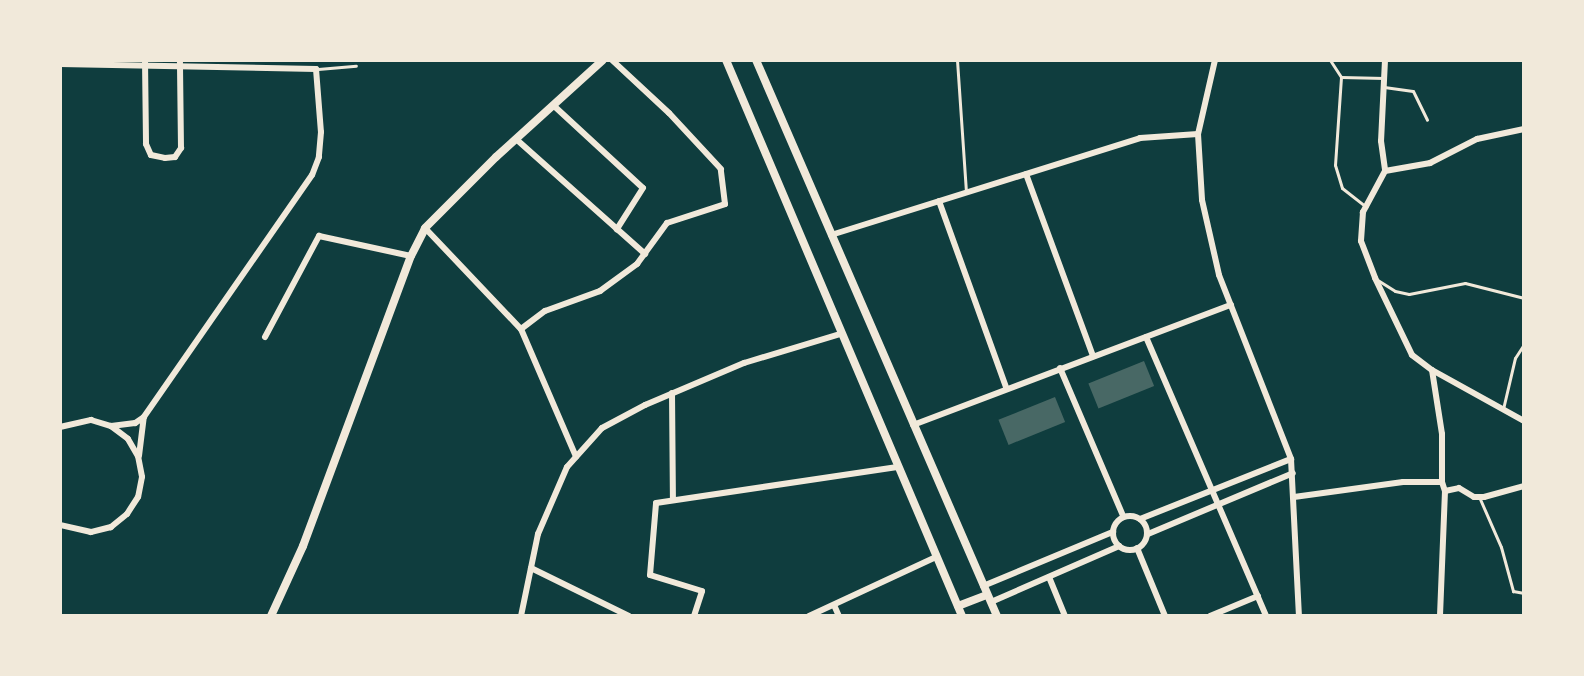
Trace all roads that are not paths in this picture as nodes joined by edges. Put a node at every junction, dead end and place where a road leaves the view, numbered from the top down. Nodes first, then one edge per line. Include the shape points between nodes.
1 (603, 60) edge
2 (612, 60) edge
3 (726, 60) edge
4 (756, 60) edge
5 (957, 60) edge
6 (1215, 60) edge
7 (1330, 60) edge
8 (1385, 60) edge
9 (145, 63) edge
10 (180, 63) edge
11 (60, 64) edge
12 (356, 66) dead end
13 (316, 69) junction
14 (1341, 77) junction
15 (1384, 78) junction
16 (1383, 86) junction
17 (553, 105) junction
18 (1427, 120) dead end
19 (1524, 129) edge
20 (1198, 134) junction
21 (516, 139) junction
22 (1385, 171) junction
23 (1026, 174) junction
24 (966, 192) junction
25 (939, 201) junction
26 (1366, 207) junction
27 (426, 228) junction
28 (617, 229) junction
29 (831, 235) junction
30 (645, 254) junction
31 (411, 256) junction
32 (1375, 278) junction
33 (1524, 298) edge
34 (1231, 305) junction
35 (521, 329) junction
36 (840, 334) junction
37 (265, 337) dead end
38 (1146, 337) junction
39 (1524, 344) edge
40 (1093, 356) junction
41 (1060, 368) junction
42 (1432, 370) junction
43 (1006, 387) junction
44 (672, 393) junction
45 (1503, 409) junction
46 (144, 417) junction
47 (1524, 421) edge
48 (912, 425) junction
49 (111, 426) junction
50 (60, 427) edge
51 (138, 456) junction
52 (576, 457) junction
53 (1291, 459) junction
54 (897, 467) junction
55 (1293, 473) junction
56 (1442, 482) junction
57 (1524, 486) edge
58 (1445, 491) junction
59 (1209, 492) junction
60 (1294, 497) junction
61 (1480, 497) junction
62 (673, 500) junction
63 (1217, 505) junction
64 (1123, 516) junction
65 (1140, 519) junction
66 (60, 525) edge
67 (1113, 532) junction
68 (1148, 534) junction
69 (1119, 546) junction
70 (1137, 548) junction
71 (936, 557) junction
72 (531, 568) junction
73 (1049, 577) junction
74 (1524, 593) edge
75 (987, 594) junction
76 (1258, 596) junction
77 (834, 605) junction
78 (958, 606) junction
79 (271, 616) edge
80 (521, 616) edge
81 (629, 616) edge
82 (694, 616) edge
83 (809, 616) edge
84 (839, 616) edge
85 (962, 616) edge
86 (997, 616) edge
87 (1065, 616) edge
88 (1165, 616) edge
89 (1210, 616) edge
90 (1266, 616) edge
91 (1299, 616) edge
92 (1440, 616) edge

1 - 17 street
2 - 30 street via 721,169 725,204 667,223
3 - 36 main road
4 - 29 main road
5 - 24 lane
6 - 20 street
7 - 14 lane
8 - 15 street
9 - 10 street
9 - 10 street via 146,144 151,154 165,158 175,157 181,148
9 - 11 street
10 - 13 street
12 - 13 lane
13 - 46 street via 321,132 319,157 312,174
14 - 15 lane
14 - 26 lane via 1335,165 1342,188
15 - 16 street
16 - 18 lane via 1413,92
16 - 22 street via 1381,141
17 - 21 street
17 - 28 street via 643,188
19 - 22 street via 1477,140 1430,163
20 - 23 street via 1140,138
20 - 34 street via 1209,241
21 - 27 street
21 - 28 street
22 - 26 street
23 - 24 street
23 - 40 street
24 - 25 street
25 - 29 street
25 - 43 street
26 - 32 street via 1361,241
27 - 31 street
27 - 35 street
28 - 30 street
29 - 48 main road
30 - 35 street via 600,291 545,311
31 - 37 street via 319,236
31 - 79 street via 303,546
32 - 33 lane via 1395,291 1409,294 1465,284
32 - 42 street via 1408,348
34 - 38 street
34 - 53 street
35 - 52 street
36 - 44 street via 744,363
36 - 54 main road
38 - 40 street
38 - 59 street
39 - 45 lane via 1515,358
40 - 41 street
41 - 43 street
41 - 64 street
42 - 45 street
42 - 56 street via 1442,434
43 - 48 street
44 - 52 street via 602,428
44 - 62 street
45 - 47 street
46 - 49 street via 135,423
46 - 51 street
48 - 75 main road
49 - 50 street via 91,420
49 - 51 street via 128,439
51 - 66 street via 142,477 138,497 127,514 111,527 91,532
52 - 72 street via 567,467 537,534
53 - 55 street
53 - 59 street
54 - 62 street
54 - 71 main road
55 - 60 street
55 - 63 street
56 - 58 street
56 - 60 street via 1403,482
57 - 61 street
58 - 61 street via 1460,488
58 - 92 street
59 - 63 street
59 - 65 street
60 - 91 street
61 - 74 lane via 1501,547 1513,591
62 - 82 street via 656,503 650,575 702,591
63 - 68 street
63 - 76 street
64 - 65 street
64 - 67 street
65 - 68 street
67 - 69 street
67 - 75 street
68 - 70 street
69 - 70 street via 1127,550
69 - 73 street
70 - 88 street
71 - 77 street
71 - 78 main road
72 - 80 street
72 - 81 street
73 - 75 street
73 - 87 street
75 - 78 main road
75 - 86 main road
76 - 89 street
76 - 90 street
77 - 83 street
77 - 84 street
78 - 85 main road

